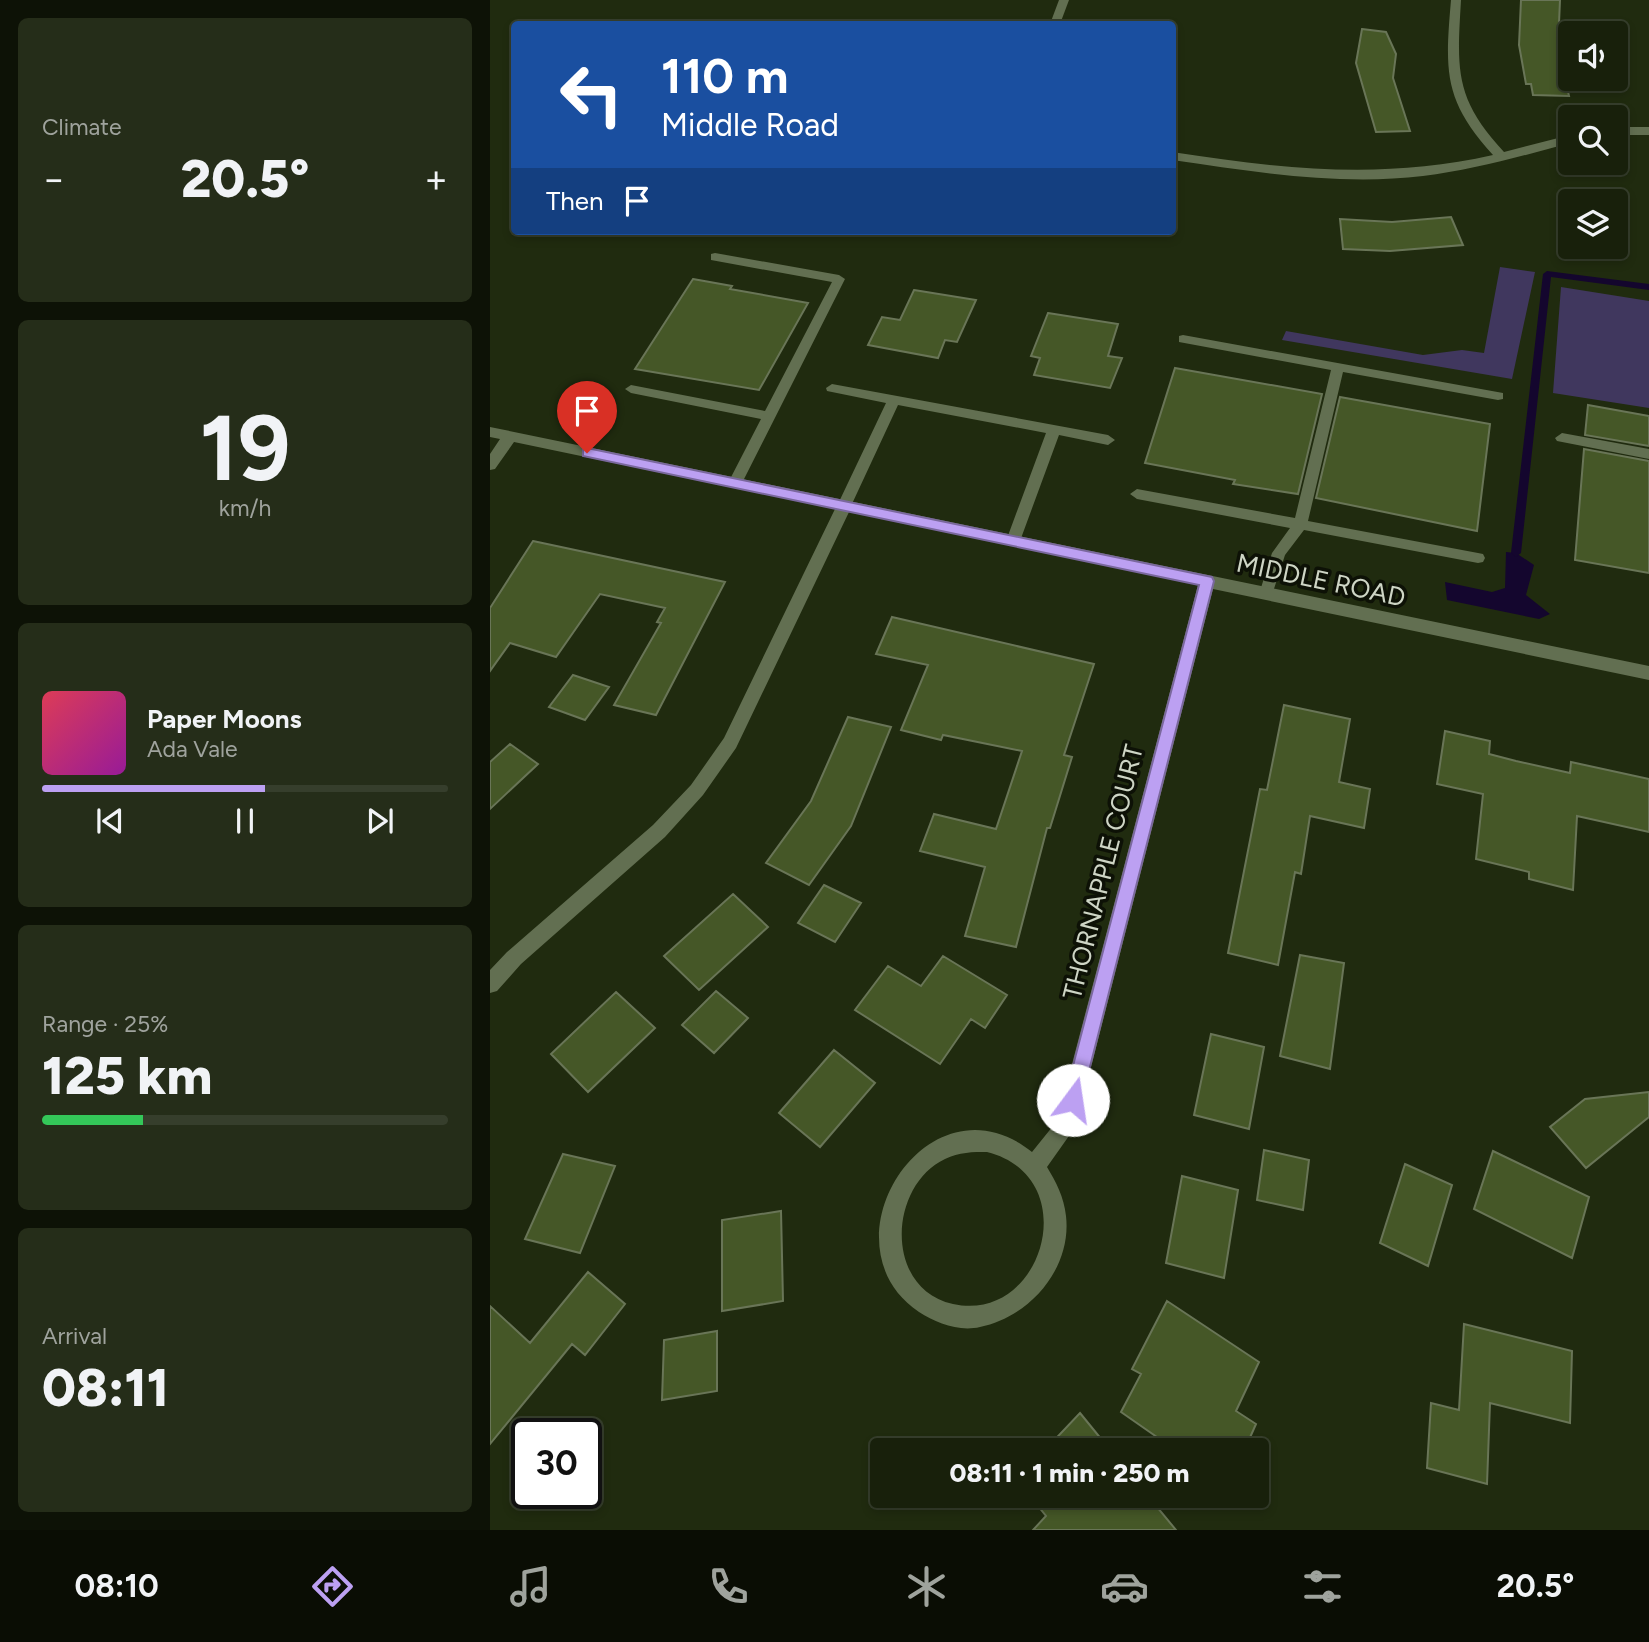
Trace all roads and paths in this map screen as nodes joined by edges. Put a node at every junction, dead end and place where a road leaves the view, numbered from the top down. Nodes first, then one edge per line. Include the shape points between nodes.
1 (1064, 0) edge
2 (1456, 0) edge
3 (1056, 21) edge
4 (1628, 131) edge
5 (1649, 131) edge
6 (1558, 142) edge
7 (1176, 157) edge
8 (1501, 157) junction
9 (715, 257) dead end
10 (1183, 339) dead end
11 (1338, 367) junction
12 (832, 387) dead end
13 (631, 389) dead end
14 (1498, 396) dead end
15 (894, 399) junction
16 (769, 416) junction
17 (1054, 430) junction
18 (490, 432) edge
19 (510, 436) junction
20 (1562, 438) dead end
21 (1108, 440) dead end
22 (1649, 454) edge
23 (490, 465) edge
24 (735, 483) junction
25 (1137, 494) dead end
26 (844, 506) junction
27 (1300, 525) junction
28 (1013, 541) junction
29 (1478, 558) dead end
30 (1207, 581) junction
31 (1266, 593) junction
32 (1649, 673) edge
33 (490, 984) edge
34 (1034, 1166) junction

1 - 3 street
2 - 8 street via 1455,89 1467,116
4 - 5 street
6 - 8 street
7 - 8 street via 1270,171 1358,175 1421,172
9 - 16 lane via 839,279
10 - 11 lane
11 - 14 lane
11 - 27 lane
12 - 15 lane
13 - 16 lane
15 - 17 lane
15 - 26 lane
16 - 24 lane
17 - 21 lane
17 - 28 lane
18 - 19 street, MIDDLE ROAD
19 - 23 street
19 - 24 street, MIDDLE ROAD
20 - 22 lane
24 - 26 street, MIDDLE ROAD
25 - 27 lane
26 - 28 street, MIDDLE ROAD
26 - 33 street via 730,743 697,790 659,831
27 - 29 lane
27 - 31 lane via 1279,553
28 - 30 street, MIDDLE ROAD
30 - 31 street, MIDDLE ROAD
30 - 34 street, THORNAPPLE COURT via 1066,1126
31 - 32 street, MIDDLE ROAD
34 - 34 street via 1012,1150 987,1142 961,1143 935,1152 913,1169 898,1193 889,1221 890,1250 900,1277 918,1300 943,1313 971,1318 999,1312 1024,1296 1044,1274 1054,1246 1056,1217 1049,1189

